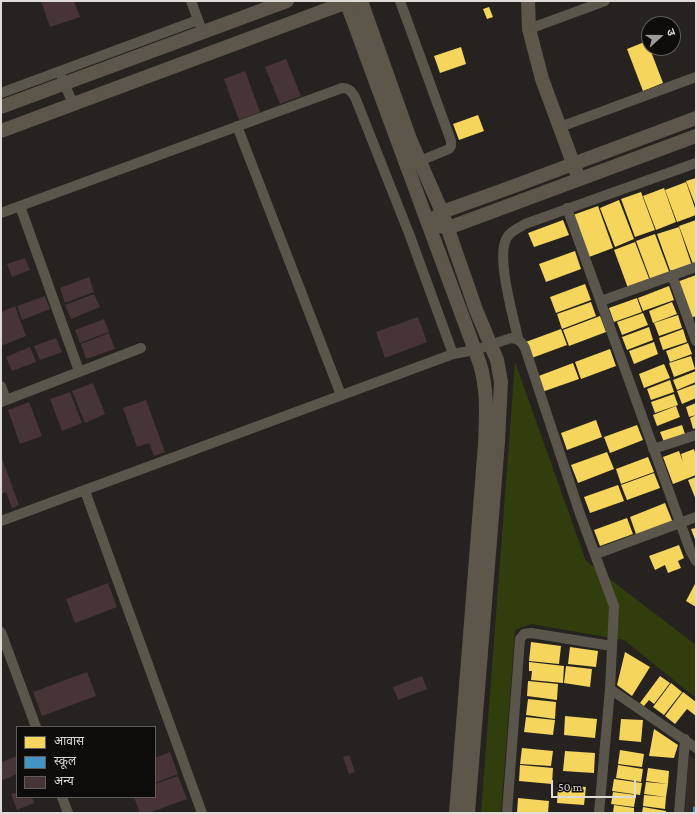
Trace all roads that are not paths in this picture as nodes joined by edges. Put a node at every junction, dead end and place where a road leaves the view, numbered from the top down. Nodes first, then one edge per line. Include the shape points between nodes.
1 (191, 1) edge
2 (287, 1) edge
3 (361, 1) edge
4 (400, 1) edge
5 (528, 1) edge
6 (605, 1) edge
7 (348, 2) edge
8 (201, 26) junction
9 (529, 29) junction
10 (696, 77) edge
11 (62, 78) junction
12 (1, 93) edge
13 (73, 104) junction
14 (1, 107) edge
15 (696, 118) edge
16 (237, 126) junction
17 (560, 127) junction
18 (1, 131) edge
19 (696, 136) edge
20 (420, 161) junction
21 (574, 163) junction
22 (696, 163) edge
23 (579, 179) junction
24 (20, 206) junction
25 (567, 208) junction
26 (442, 212) junction
27 (1, 213) edge
28 (430, 224) junction
29 (448, 228) junction
30 (696, 267) edge
31 (672, 275) junction
32 (601, 301) junction
33 (518, 338) junction
34 (696, 341) edge
35 (490, 344) junction
36 (141, 348) dead end
37 (475, 350) junction
38 (453, 354) junction
39 (79, 371) junction
40 (1, 386) edge
41 (341, 395) junction
42 (4, 401) edge
43 (696, 434) edge
44 (653, 450) junction
45 (85, 491) junction
46 (696, 517) edge
47 (1, 521) edge
48 (680, 523) junction
49 (596, 554) junction
50 (696, 561) edge
51 (1, 632) edge
52 (613, 641) junction
53 (610, 690) junction
54 (36, 726) edge
55 (685, 739) junction
56 (696, 748) edge
57 (62, 798) edge
58 (68, 813) edge
59 (202, 813) edge
60 (456, 813) edge
61 (468, 813) edge
62 (507, 813) edge
63 (599, 813) edge
64 (679, 813) edge

1 - 8 street
2 - 8 street
3 - 20 street
4 - 20 street via 451,141 449,149
5 - 9 street
6 - 9 street
7 - 13 street
7 - 28 street
8 - 11 street
9 - 17 street via 542,79
10 - 17 street
11 - 12 street
11 - 13 street
11 - 14 street
13 - 18 street
15 - 21 street
16 - 24 street
16 - 38 street via 342,88 352,92 410,236
16 - 41 street
17 - 21 street
19 - 23 street
20 - 26 street
21 - 23 street
21 - 26 street
22 - 25 street
23 - 29 street
24 - 27 street
24 - 39 street
25 - 32 street
25 - 33 street via 525,224 511,232 505,242 505,281
26 - 28 street
26 - 29 street
28 - 29 street
28 - 37 street
29 - 35 street
30 - 31 street
31 - 32 street
31 - 34 street
32 - 44 street
33 - 35 street
33 - 49 street via 525,348 580,514
35 - 37 street
35 - 61 street via 501,382 500,404
36 - 39 street
37 - 38 street
37 - 60 street via 485,384 487,412
38 - 41 street
39 - 42 street
40 - 42 street
41 - 45 street
43 - 44 street
44 - 48 street
45 - 47 street
45 - 59 street
46 - 48 street
48 - 49 street
48 - 50 street
49 - 52 street via 614,606
51 - 54 street
52 - 53 street
52 - 62 street via 531,633 524,634 520,639
53 - 55 street
53 - 63 street
55 - 56 street
55 - 64 street
57 - 58 street

